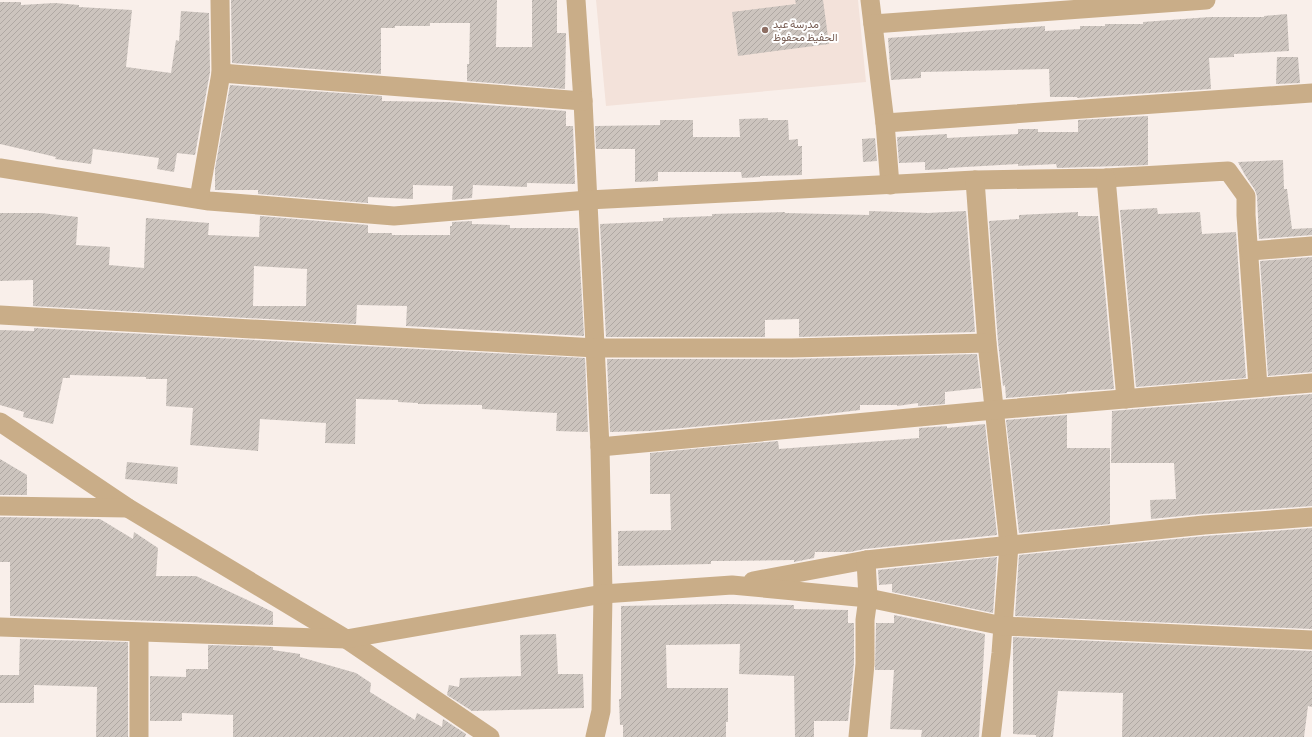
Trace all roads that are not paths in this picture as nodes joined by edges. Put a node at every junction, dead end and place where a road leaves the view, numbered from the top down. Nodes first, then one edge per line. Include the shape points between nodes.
1 (220, 0) edge
2 (576, 0) edge
3 (870, 0) edge
4 (1206, 0) edge
5 (873, 24) junction
6 (221, 73) junction
7 (1312, 93) edge
8 (583, 101) junction
9 (885, 123) junction
10 (0, 168) edge
11 (1106, 178) junction
12 (975, 180) junction
13 (890, 185) junction
14 (199, 199) junction
15 (588, 200) junction
16 (1312, 246) edge
17 (1250, 251) junction
18 (0, 315) edge
19 (987, 343) junction
20 (596, 348) junction
21 (1312, 383) edge
22 (1258, 388) junction
23 (1126, 399) junction
24 (994, 410) junction
25 (0, 422) edge
26 (600, 447) junction
27 (0, 506) edge
28 (128, 508) junction
29 (1312, 517) edge
30 (1009, 545) junction
31 (866, 560) junction
32 (732, 585) junction
33 (603, 594) junction
34 (868, 598) junction
35 (1003, 626) junction
36 (0, 627) edge
37 (138, 633) junction
38 (346, 639) junction
39 (1312, 640) edge
40 (138, 737) edge
41 (490, 737) edge
42 (595, 737) edge
43 (858, 737) edge
44 (991, 737) edge

1 - 6 street
2 - 8 street
3 - 5 street
4 - 5 street
5 - 9 street
6 - 8 street
6 - 14 street
7 - 9 street
8 - 15 street
9 - 13 street
10 - 14 street
11 - 12 street
11 - 17 street via 1228,171 1246,196
11 - 23 street
12 - 13 street
12 - 19 street
13 - 15 street
14 - 15 street via 394,216
15 - 20 street
16 - 17 street
17 - 22 street
18 - 20 street
19 - 20 street via 792,348
19 - 24 street
20 - 26 street
21 - 22 street
22 - 23 street
23 - 24 street
24 - 26 street
24 - 30 street
25 - 28 street
26 - 33 street
27 - 28 street
28 - 38 street
29 - 30 street
30 - 31 street
30 - 35 street
31 - 32 street
31 - 34 street
32 - 33 street
32 - 34 street
33 - 38 street
33 - 42 street via 601,712
34 - 35 street
34 - 43 street
35 - 39 street
35 - 44 street
36 - 37 street
37 - 38 street
37 - 40 street
38 - 41 street

